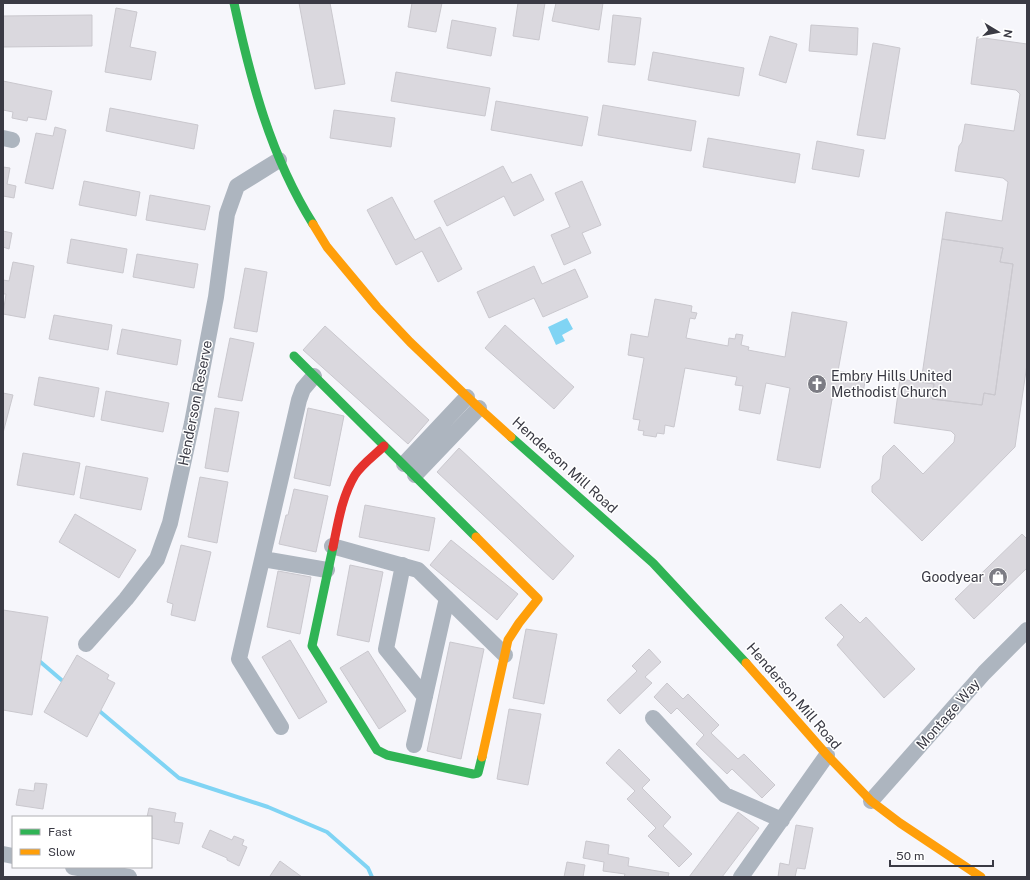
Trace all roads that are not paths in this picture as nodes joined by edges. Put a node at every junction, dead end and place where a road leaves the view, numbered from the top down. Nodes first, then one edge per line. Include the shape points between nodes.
1 (234, 3) edge
2 (279, 160) junction
3 (294, 356) dead end
4 (314, 376) junction
5 (467, 397) junction
6 (479, 408) junction
7 (447, 430) junction
8 (384, 446) junction
9 (409, 470) junction
10 (332, 546) junction
11 (263, 559) junction
12 (403, 565) junction
13 (327, 570) junction
14 (447, 598) junction
15 (1027, 630) edge
16 (86, 644) dead end
17 (505, 655) junction
18 (425, 697) junction
19 (652, 718) dead end
20 (281, 727) dead end
21 (414, 745) dead end
22 (827, 755) junction
23 (871, 801) junction
24 (782, 820) junction
25 (77, 868) edge
26 (104, 875) edge
27 (129, 877) edge
28 (741, 877) edge
29 (981, 877) edge

1 - 2 street, Henderson Mill Road via 248,66
2 - 5 street, Henderson Mill Road via 301,205 327,247 377,307
2 - 16 street, Henderson Reserve via 237,186 227,214 216,297 192,423 170,523 157,559
3 - 4 street
4 - 8 street
4 - 11 street via 303,389 299,400
5 - 6 street, Henderson Mill Road
5 - 7 street
6 - 7 street
6 - 22 street, Henderson Mill Road via 653,563 761,679
7 - 9 street
8 - 9 street
8 - 10 street via 356,474 349,487
9 - 17 street via 538,598 508,640
10 - 12 street
10 - 13 street
11 - 13 street
11 - 20 street via 239,659
12 - 14 street via 418,570
12 - 18 street via 386,649
13 - 17 street via 312,646 376,750 387,755 478,773
14 - 17 street
14 - 18 street
15 - 23 street, Montage Way via 984,673
18 - 21 street
19 - 24 street via 725,795
22 - 23 street, Henderson Mill Road
22 - 24 street
23 - 29 street, Henderson Mill Road
24 - 28 street
25 - 26 street
26 - 27 street

